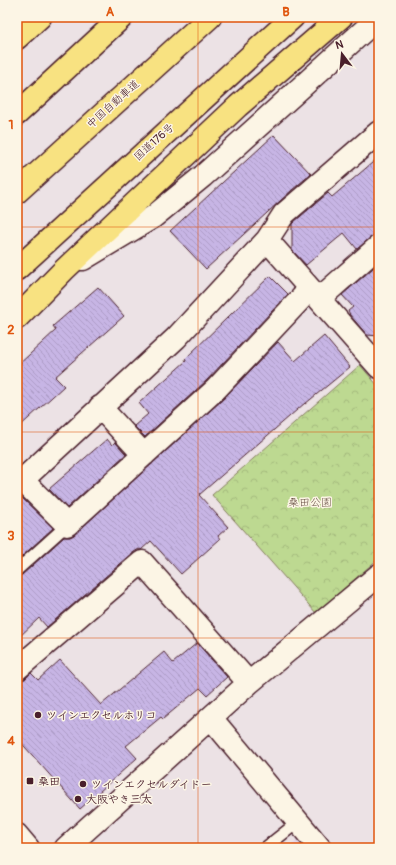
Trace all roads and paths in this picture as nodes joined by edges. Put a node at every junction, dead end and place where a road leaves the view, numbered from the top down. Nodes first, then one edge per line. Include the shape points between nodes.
1 (40, 17) edge
2 (122, 17) edge
3 (210, 17) edge
4 (292, 17) edge
5 (342, 17) edge
6 (379, 17) edge
7 (17, 38) edge
8 (17, 114) edge
9 (379, 132) edge
10 (17, 192) edge
11 (267, 240) junction
12 (379, 246) edge
13 (17, 269) edge
14 (64, 270) junction
15 (315, 294) junction
16 (17, 318) edge
17 (376, 357) edge
18 (100, 407) junction
19 (144, 455) junction
20 (20, 482) edge
21 (67, 526) junction
22 (17, 570) edge
23 (379, 575) edge
24 (17, 669) edge
25 (249, 683) junction
26 (211, 718) junction
27 (298, 822) junction
28 (66, 848) edge
29 (265, 848) edge
30 (320, 848) edge

1 - 7 highway
2 - 8 highway
3 - 10 highway, 中国自動車道
4 - 13 highway, 国道176号
5 - 14 highway via 238,106
6 - 14 street via 203,176 152,217
9 - 11 street via 284,214
11 - 15 street
11 - 18 street via 176,338
12 - 15 street
14 - 16 highway
15 - 17 street
15 - 19 street
18 - 19 street
18 - 20 street
19 - 21 street
20 - 21 street
21 - 22 lane
23 - 25 street
24 - 25 street via 142,562
25 - 26 street
26 - 27 street
26 - 28 street
27 - 29 lane
27 - 30 street

